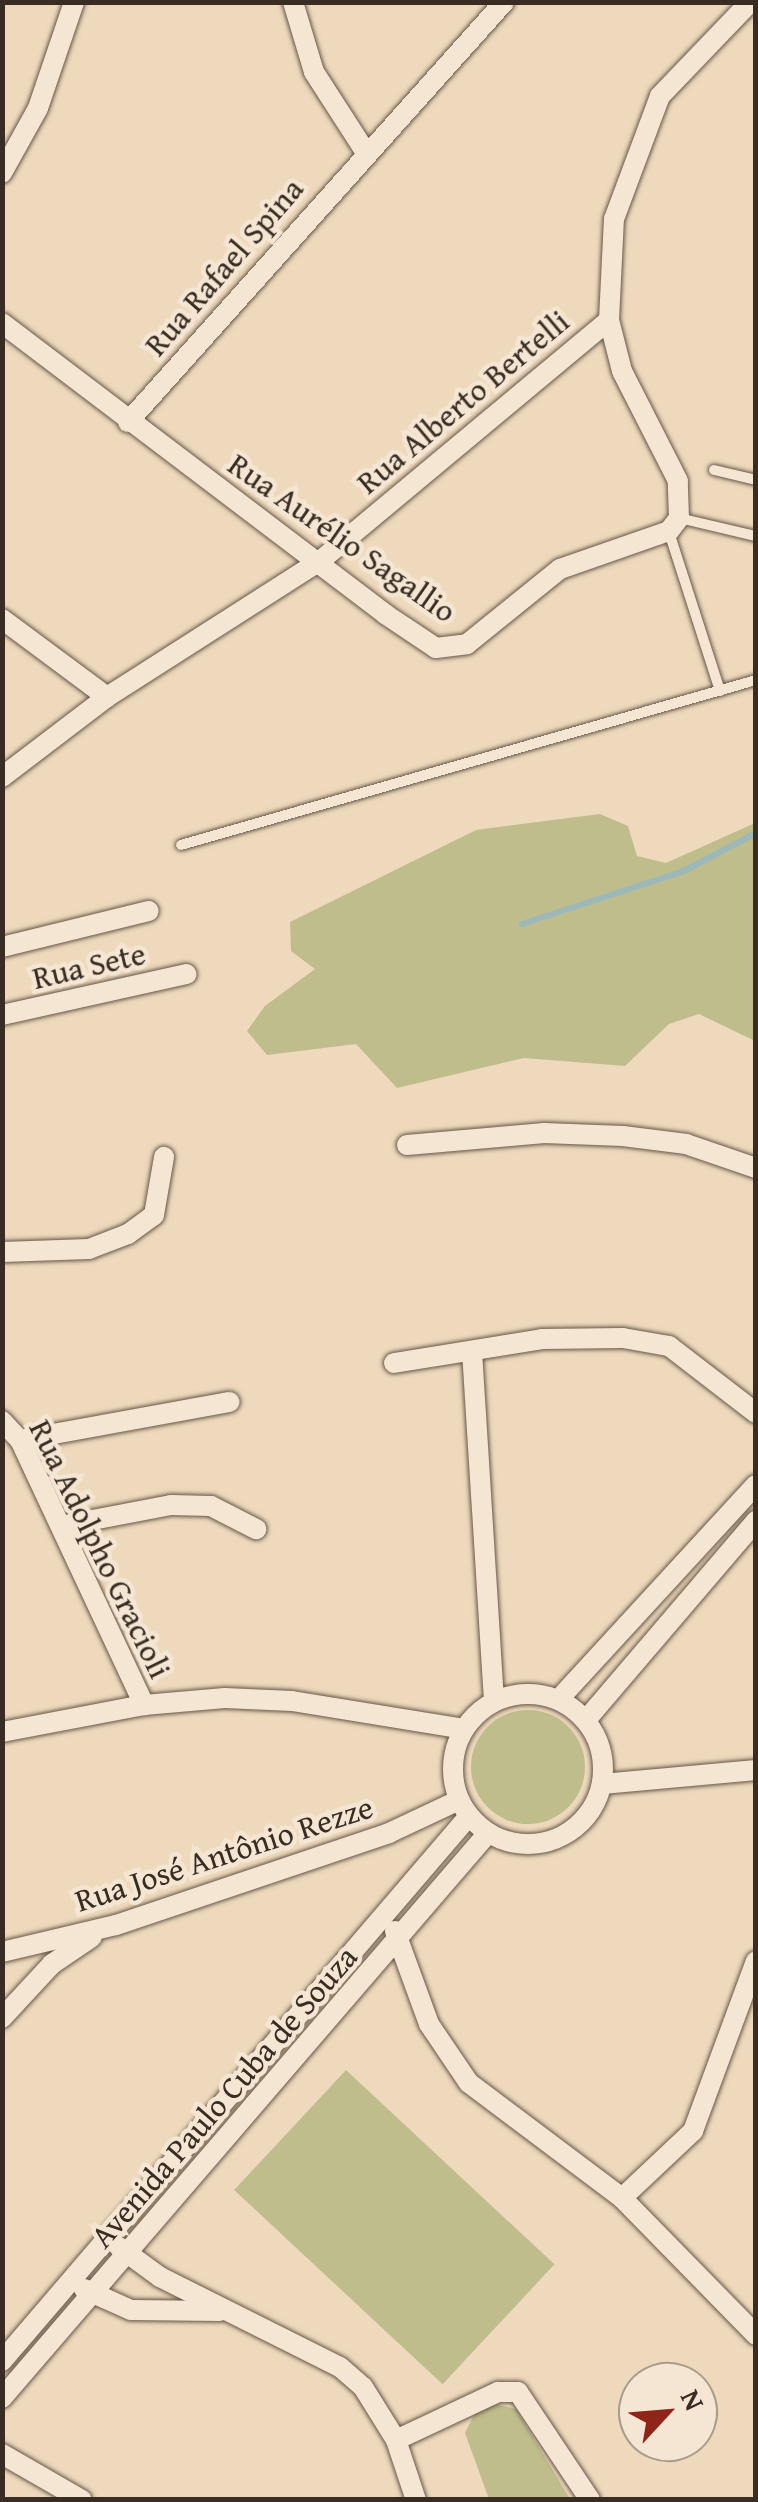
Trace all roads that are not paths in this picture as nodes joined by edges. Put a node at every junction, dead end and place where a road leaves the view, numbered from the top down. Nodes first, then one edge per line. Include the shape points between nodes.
1 (74, 2) edge
2 (293, 2) edge
3 (504, 2) edge
4 (750, 2) edge
5 (365, 151) junction
6 (2, 173) edge
7 (609, 320) junction
8 (2, 323) edge
9 (128, 422) junction
10 (714, 470) dead end
11 (756, 480) edge
12 (674, 524) junction
13 (756, 536) edge
14 (320, 560) junction
15 (2, 619) edge
16 (756, 680) edge
17 (720, 690) junction
18 (107, 697) junction
19 (2, 777) edge
20 (181, 845) dead end
21 (150, 911) dead end
22 (2, 947) edge
23 (188, 974) dead end
24 (2, 1015) edge
25 (407, 1145) dead end
26 (164, 1157) dead end
27 (756, 1168) edge
28 (2, 1252) edge
29 (472, 1351) junction
30 (394, 1363) dead end
31 (230, 1402) dead end
32 (756, 1413) edge
33 (2, 1421) edge
34 (20, 1440) junction
35 (756, 1485) edge
36 (756, 1522) edge
37 (61, 1526) junction
38 (256, 1529) dead end
39 (558, 1700) junction
40 (494, 1701) junction
41 (144, 1704) junction
42 (586, 1720) junction
43 (464, 1729) junction
44 (2, 1732) edge
45 (756, 1770) edge
46 (602, 1784) junction
47 (464, 1808) junction
48 (488, 1833) junction
49 (386, 1913) junction
50 (116, 1925) junction
51 (400, 1941) junction
52 (2, 1952) edge
53 (756, 1961) edge
54 (2, 1987) edge
55 (3, 2017) edge
56 (622, 2198) junction
57 (106, 2236) junction
58 (126, 2253) junction
59 (70, 2277) junction
60 (91, 2294) junction
61 (227, 2311) junction
62 (756, 2334) edge
63 (2, 2361) edge
64 (2, 2398) edge
65 (396, 2440) junction
66 (2, 2454) edge
67 (82, 2500) edge
68 (416, 2500) edge
69 (590, 2500) edge

1 - 6 street via 38,108
2 - 5 street via 314,72
3 - 5 street, Rua Rafael Spina
4 - 7 street via 682,67 630,158 614,218
5 - 9 street, Rua Rafael Spina
7 - 12 street via 649,427 678,481
7 - 14 street, Rua Alberto Bertelli
8 - 9 street, Rua Aurélio Sagallio
9 - 14 street, Rua Aurélio Sagallio
10 - 11 lane
12 - 13 lane
12 - 14 street, Rua Aurélio Sagallio via 560,569 451,649 398,622
12 - 17 lane
14 - 18 street, Rua Alberto Bertelli
15 - 18 street
16 - 17 lane
17 - 20 lane
18 - 19 street, Rua Alberto Bertelli
21 - 22 street
23 - 24 street, Rua Sete
25 - 27 street via 544,1133 623,1136 686,1144
26 - 28 street via 154,1215 128,1234 88,1249
29 - 30 street
29 - 32 street via 542,1339 668,1346
29 - 40 street
31 - 34 street
33 - 34 street, Rua Adolpho Gracioli
34 - 37 street, Rua Adolpho Gracioli
35 - 39 street
36 - 42 street
37 - 38 street via 171,1505 211,1506
37 - 41 street, Rua Adolpho Gracioli
39 - 40 street via 526,1694
39 - 42 street
40 - 43 street
41 - 43 street via 292,1701
41 - 44 street
42 - 46 street via 599,1745
43 - 47 street via 454,1764
45 - 46 street
46 - 48 street via 593,1806 558,1838 534,1844
47 - 48 street
47 - 49 street, Avenida Paulo Cuba de Souza
47 - 50 street, Rua José Antônio Rezze
48 - 51 street, Avenida Paulo Cuba de Souza
49 - 51 street
49 - 57 street, Avenida Paulo Cuba de Souza
50 - 52 street, Rua José Antônio Rezze
50 - 55 street via 64,1955
51 - 56 street via 429,2024 469,2083
51 - 58 street, Avenida Paulo Cuba de Souza
53 - 56 street via 693,2132
54 - 55 street
56 - 62 street
57 - 58 street
57 - 59 street, Avenida Paulo Cuba de Souza
58 - 60 street, Avenida Paulo Cuba de Souza
58 - 61 street
59 - 60 street
59 - 63 street, Avenida Paulo Cuba de Souza
60 - 61 street via 131,2310
60 - 64 street, Avenida Paulo Cuba de Souza
61 - 65 street via 340,2367
65 - 68 street
65 - 69 street via 498,2392 518,2392
66 - 67 street

